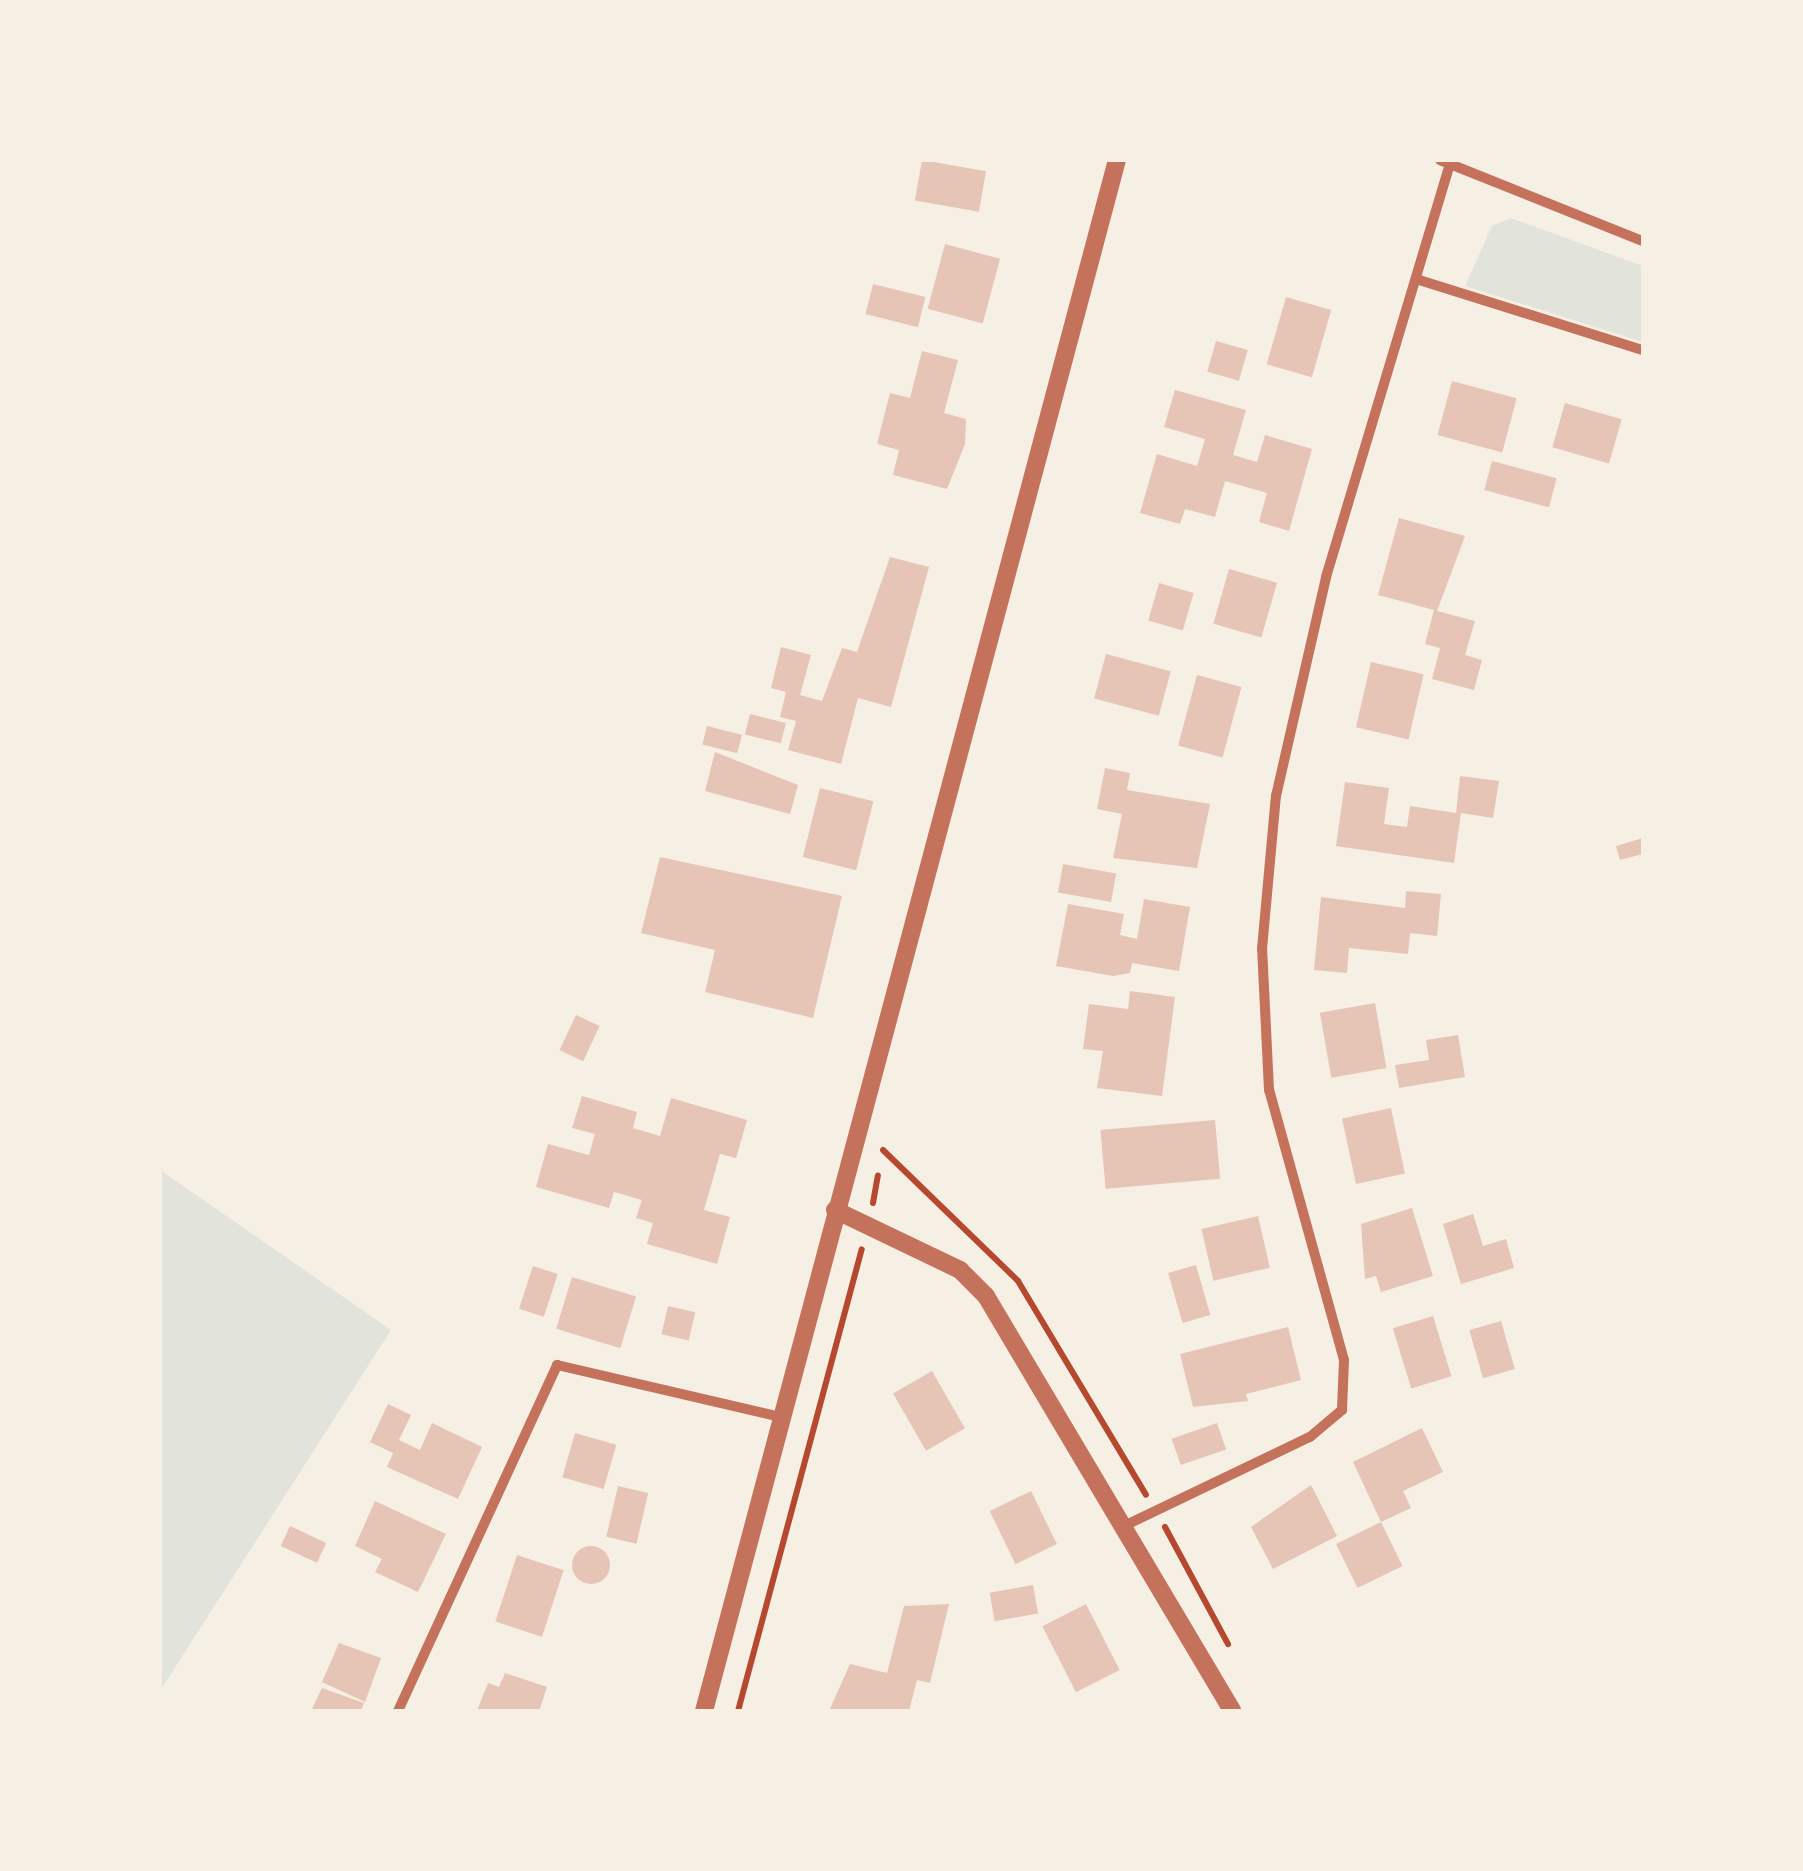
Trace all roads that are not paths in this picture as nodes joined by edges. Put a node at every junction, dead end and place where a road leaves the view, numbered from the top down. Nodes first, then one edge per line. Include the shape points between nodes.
1 (1118, 160) edge
2 (1445, 161) edge
3 (1643, 241) edge
4 (1416, 279) junction
5 (1643, 350) edge
6 (835, 1210) junction
7 (780, 1417) junction
8 (1126, 1525) junction
9 (398, 1711) edge
10 (704, 1711) edge
11 (1232, 1711) edge

1 - 6 street
2 - 3 street
2 - 4 street
4 - 5 street
4 - 8 street via 1314,632 1276,796 1262,949 1269,1090 1344,1360 1342,1410 1310,1438
6 - 7 street
6 - 8 street via 960,1270 986,1296
7 - 9 street via 557,1365
7 - 10 street
8 - 11 street

